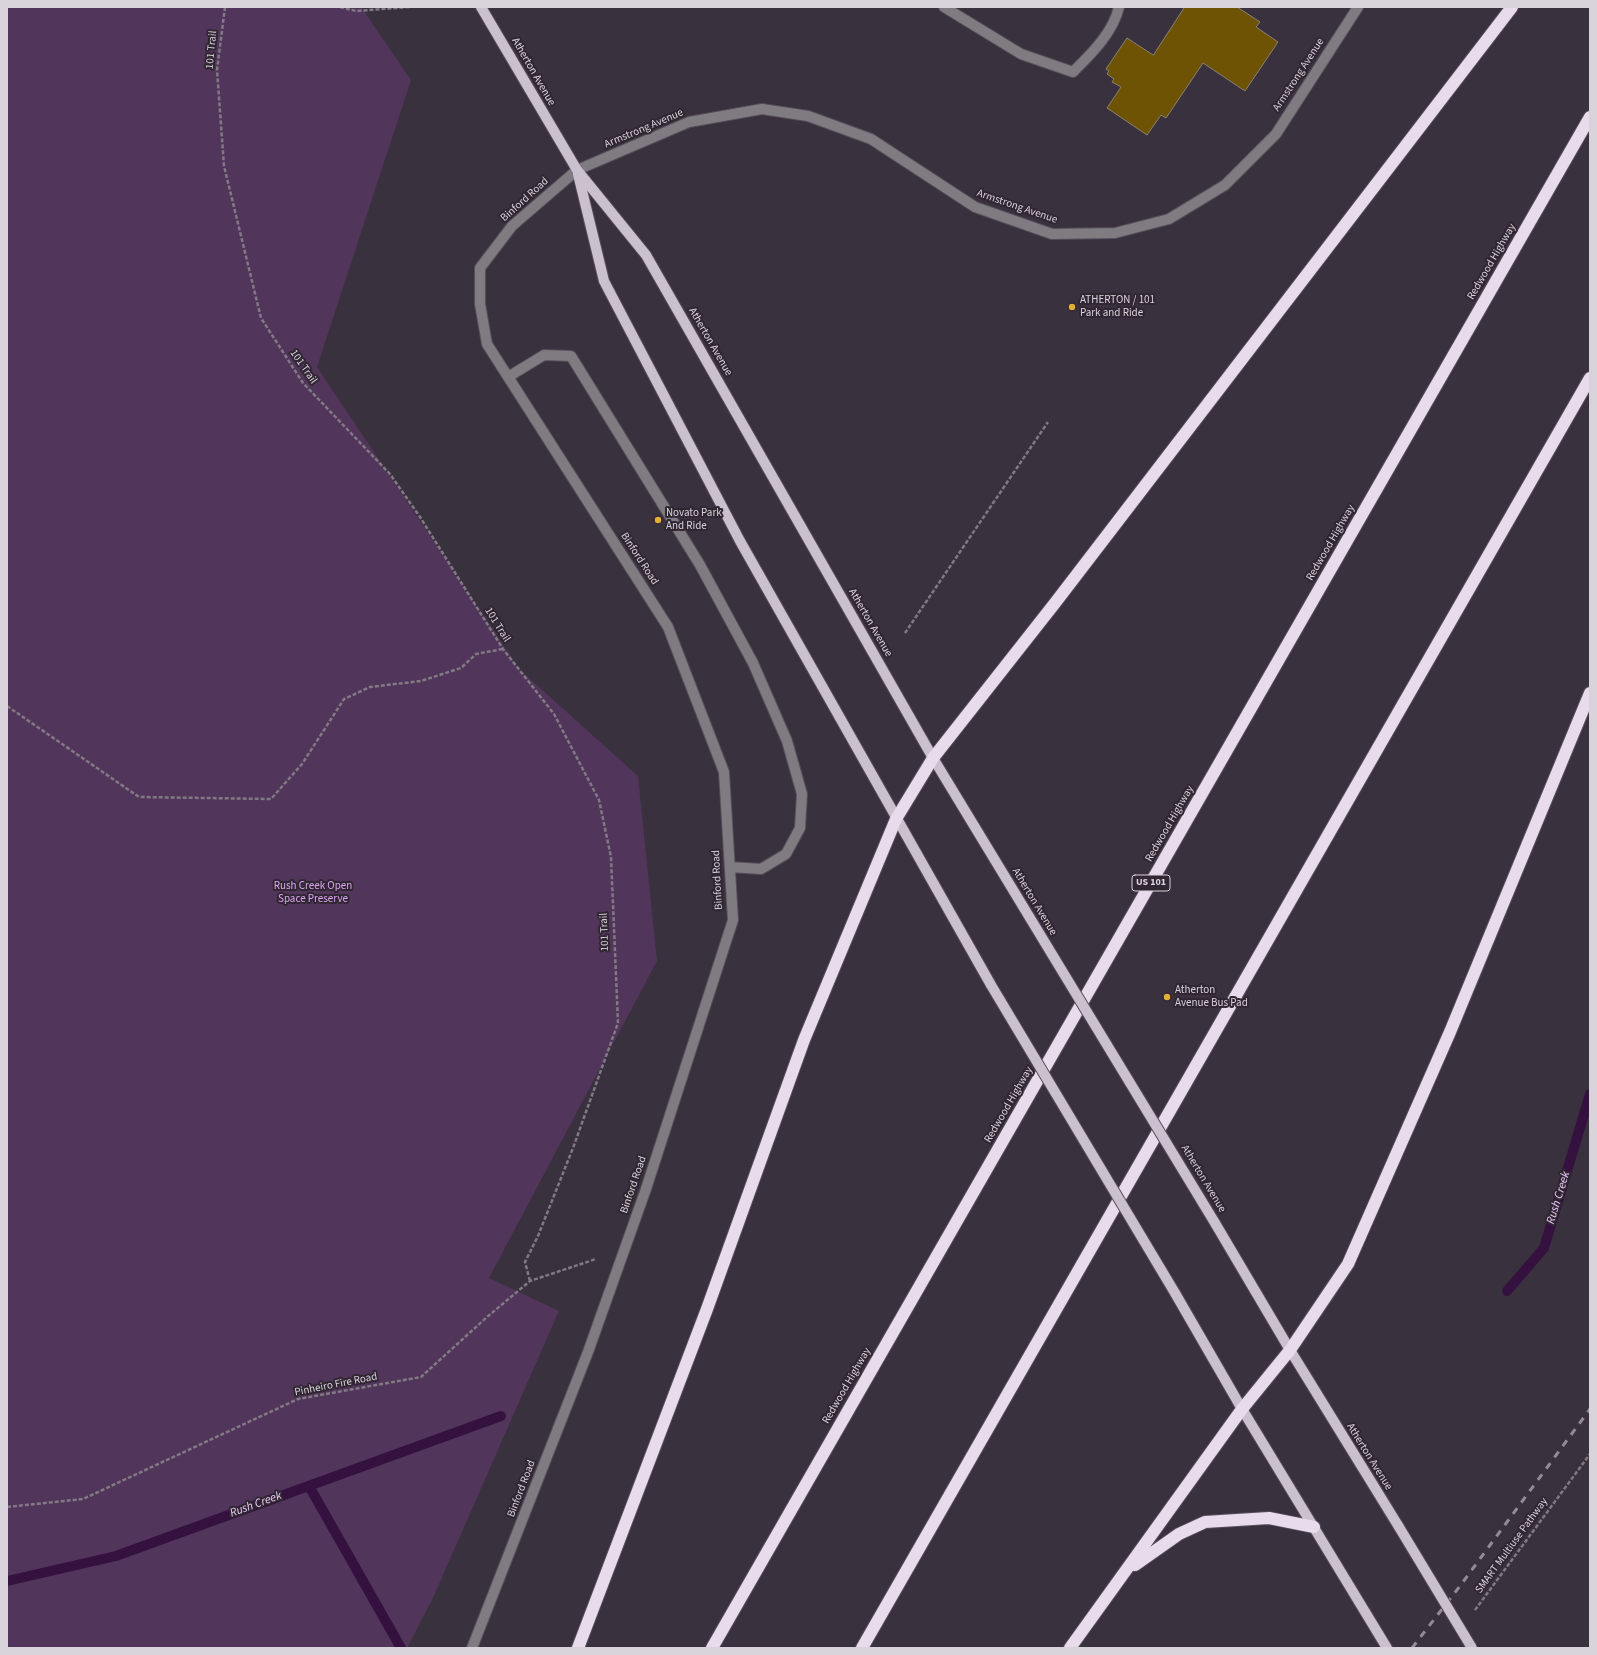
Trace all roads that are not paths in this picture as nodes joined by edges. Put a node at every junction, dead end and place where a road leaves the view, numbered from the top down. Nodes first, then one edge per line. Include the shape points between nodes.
1 (481, 7) edge
2 (944, 7) edge
3 (1119, 7) edge
4 (1358, 7) edge
5 (1512, 7) edge
6 (1590, 117) edge
7 (577, 170) junction
8 (508, 377) junction
9 (1590, 378) edge
10 (1590, 693) edge
11 (933, 758) junction
12 (896, 819) junction
13 (730, 867) junction
14 (1290, 1350) junction
15 (1242, 1409) junction
16 (1314, 1527) junction
17 (1127, 1571) junction
18 (472, 1648) edge
19 (578, 1648) edge
20 (712, 1648) edge
21 (862, 1648) edge
22 (1070, 1648) edge
23 (1387, 1648) edge
24 (1472, 1648) edge

1 - 7 main road, Atherton Avenue
2 - 3 street via 1021,54 1073,72 1095,50 1116,17
4 - 7 street, Armstrong Avenue via 1276,134 1225,185 1170,219 1115,233 1052,234 975,207 871,139 808,116 762,109 689,122
5 - 11 highway
6 - 20 highway, Redwood Highway / US 101
7 - 8 street, Binford Road via 512,226 480,268 480,304 487,344
7 - 11 main road, Atherton Avenue via 646,255
7 - 12 main road, Atherton Avenue via 604,281 740,541
8 - 13 street, Binford Road via 668,627 724,772
8 - 13 street via 544,355 571,356 700,565 753,664 787,741 802,794 800,828 786,854 761,869
9 - 21 highway
10 - 14 highway via 1450,1032 1348,1264
11 - 12 highway
11 - 14 main road, Atherton Avenue, bridge
12 - 15 main road, Atherton Avenue, bridge via 991,985
12 - 19 highway via 804,1040 707,1309
13 - 18 street, Binford Road via 733,920 670,1118 588,1352
14 - 15 highway
14 - 24 main road, Atherton Avenue, bridge
15 - 16 main road, Atherton Avenue
15 - 17 highway
16 - 17 highway via 1270,1518 1205,1522 1179,1534
16 - 23 main road, Atherton Avenue
17 - 22 highway

